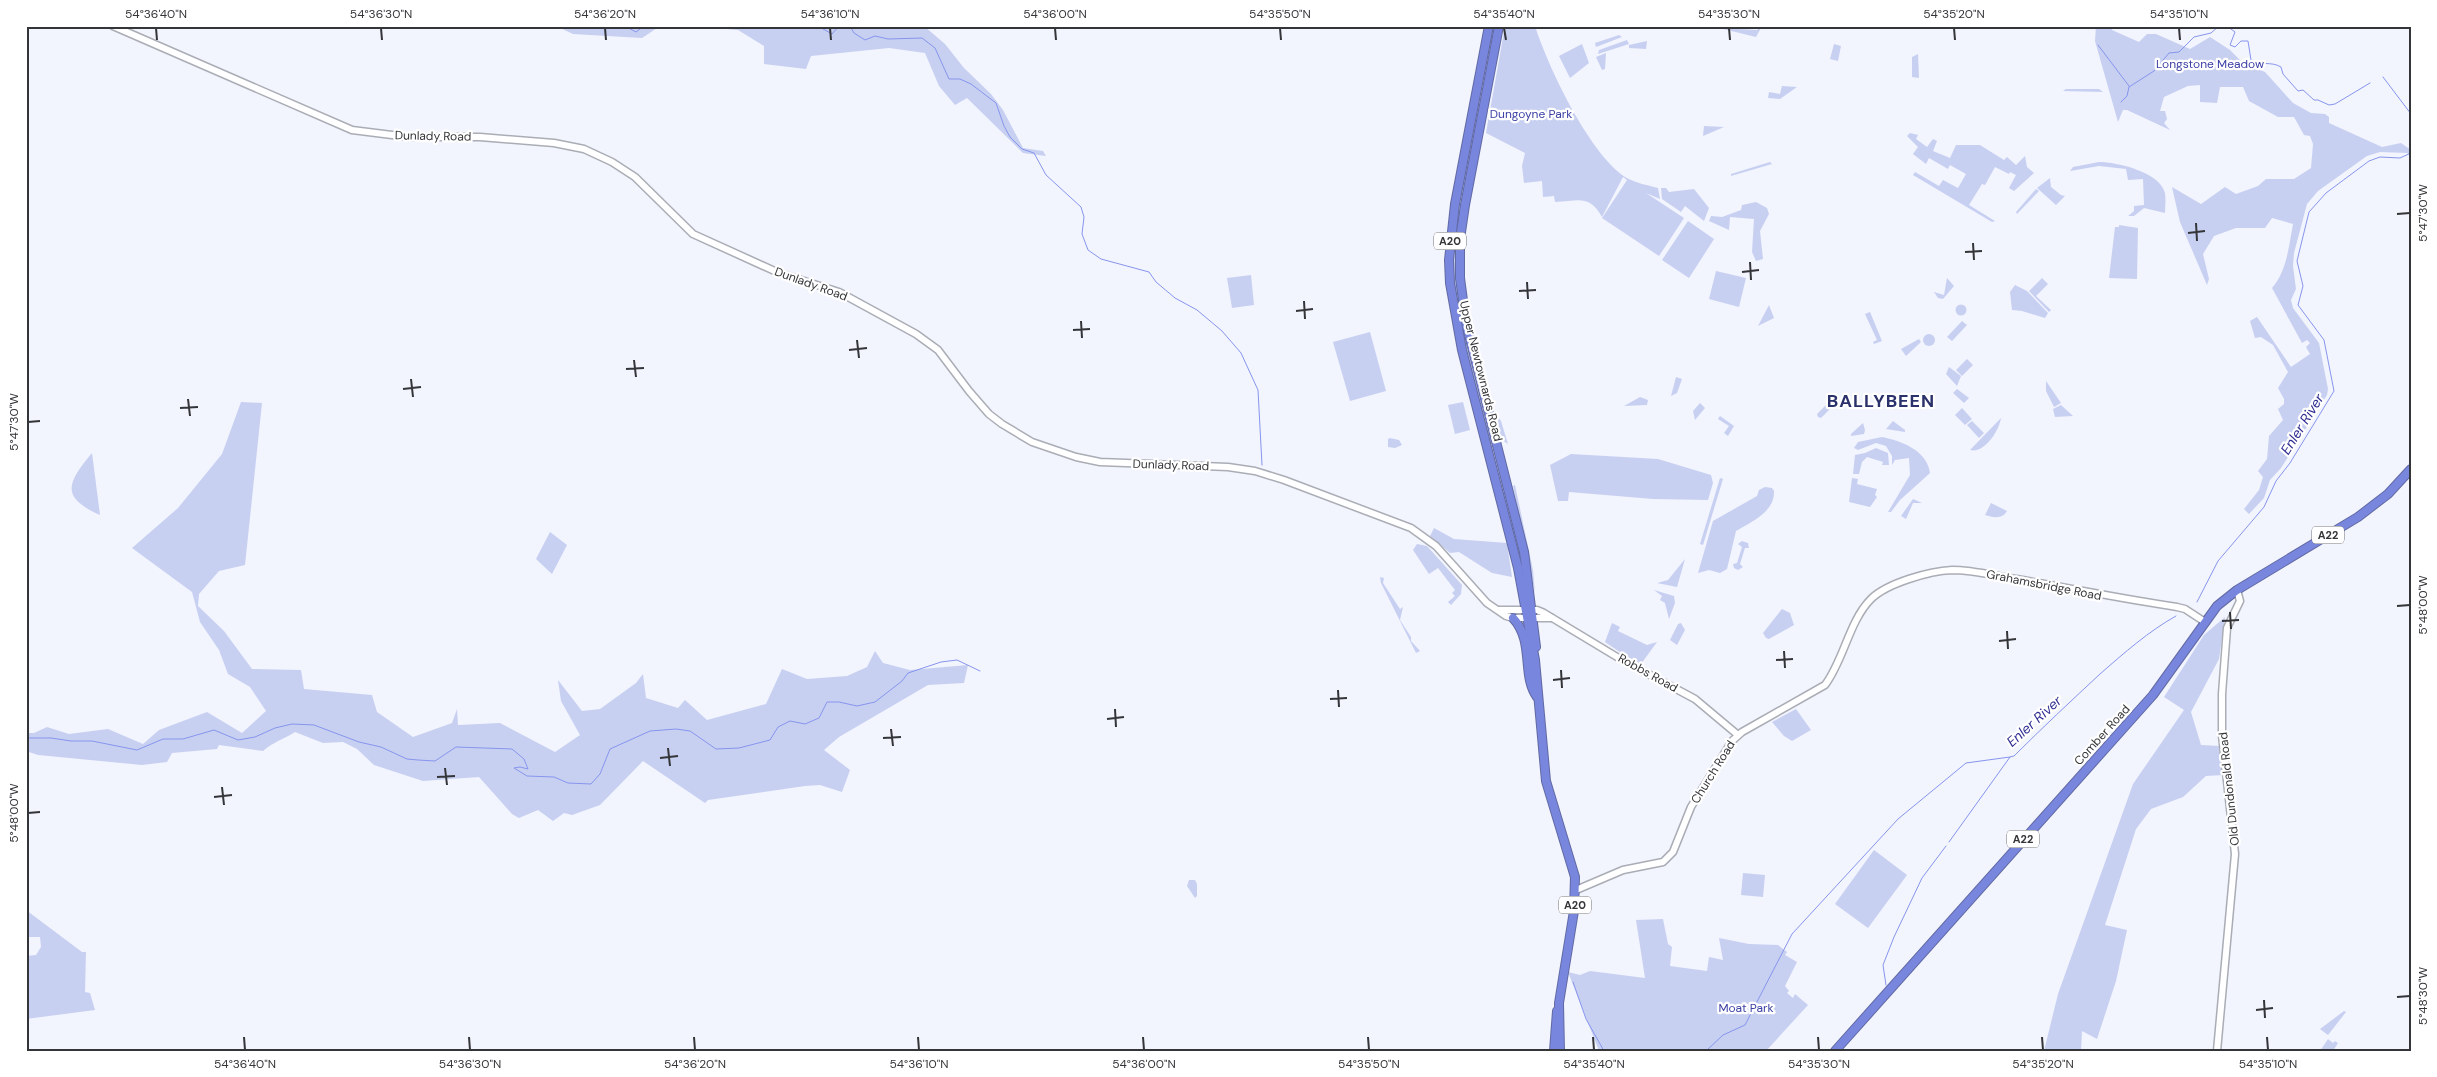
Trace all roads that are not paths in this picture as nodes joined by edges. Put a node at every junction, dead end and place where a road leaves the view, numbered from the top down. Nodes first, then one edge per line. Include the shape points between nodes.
1 (113, 26) edge
2 (1489, 26) edge
3 (1499, 26) edge
4 (2411, 469) edge
5 (2237, 590) junction
6 (1881, 591) joint
7 (1499, 610) junction
8 (1530, 614) junction
9 (1513, 618) junction
10 (2205, 622) junction
11 (1537, 698) junction
12 (1738, 735) junction
13 (1576, 890) junction
14 (1559, 1008) junction
15 (1554, 1051) edge
16 (1560, 1051) edge
17 (1835, 1051) edge
18 (2217, 1051) edge

1 - 7 street, Dunlady Road via 352,130 408,137 480,137 554,143 584,149 612,162 635,178 693,234 779,273 839,292 916,334 938,350 989,414 1032,442 1100,462 1228,467 1284,480 1411,528 1436,546 1482,597
2 - 8 highway, Upper Newtownards Road / A20 via 1452,221 1450,283 1460,341
3 - 8 highway, Upper Newtownards Road / A20 via 1465,205 1460,268 1466,323 1524,552
4 - 5 highway, Comber Road / A22 via 2388,494 2358,517
5 - 10 highway, Comber Road / A22 via 2217,606
5 - 18 street, Old Dundonald Road via 2240,601 2227,628 2222,694 2223,743 2235,854
6 - 10 street, Grahamsbridge Road via 1937,572 1972,571 2177,607
6 - 12 street, Church Road via 1864,608 1825,686
7 - 8 street
7 - 9 street, Dunlady Road
8 - 9 street, Dunlady Road
8 - 11 highway, Upper Newtownards Road / A20
8 - 12 street, Robbs Road via 1540,611 1695,699
9 - 11 highway via 1525,640 1531,689
10 - 17 highway, Comber Road / A22 via 2153,694
11 - 13 highway, Upper Newtownards Road / A20 via 1546,782 1572,866
12 - 13 street, Church Road via 1691,807 1669,858 1623,870
13 - 14 highway, Upper Newtownards Road / A20
14 - 15 highway, Upper Newtownards Road / A20 via 1556,1012
14 - 16 highway, Upper Newtownards Road / A20

